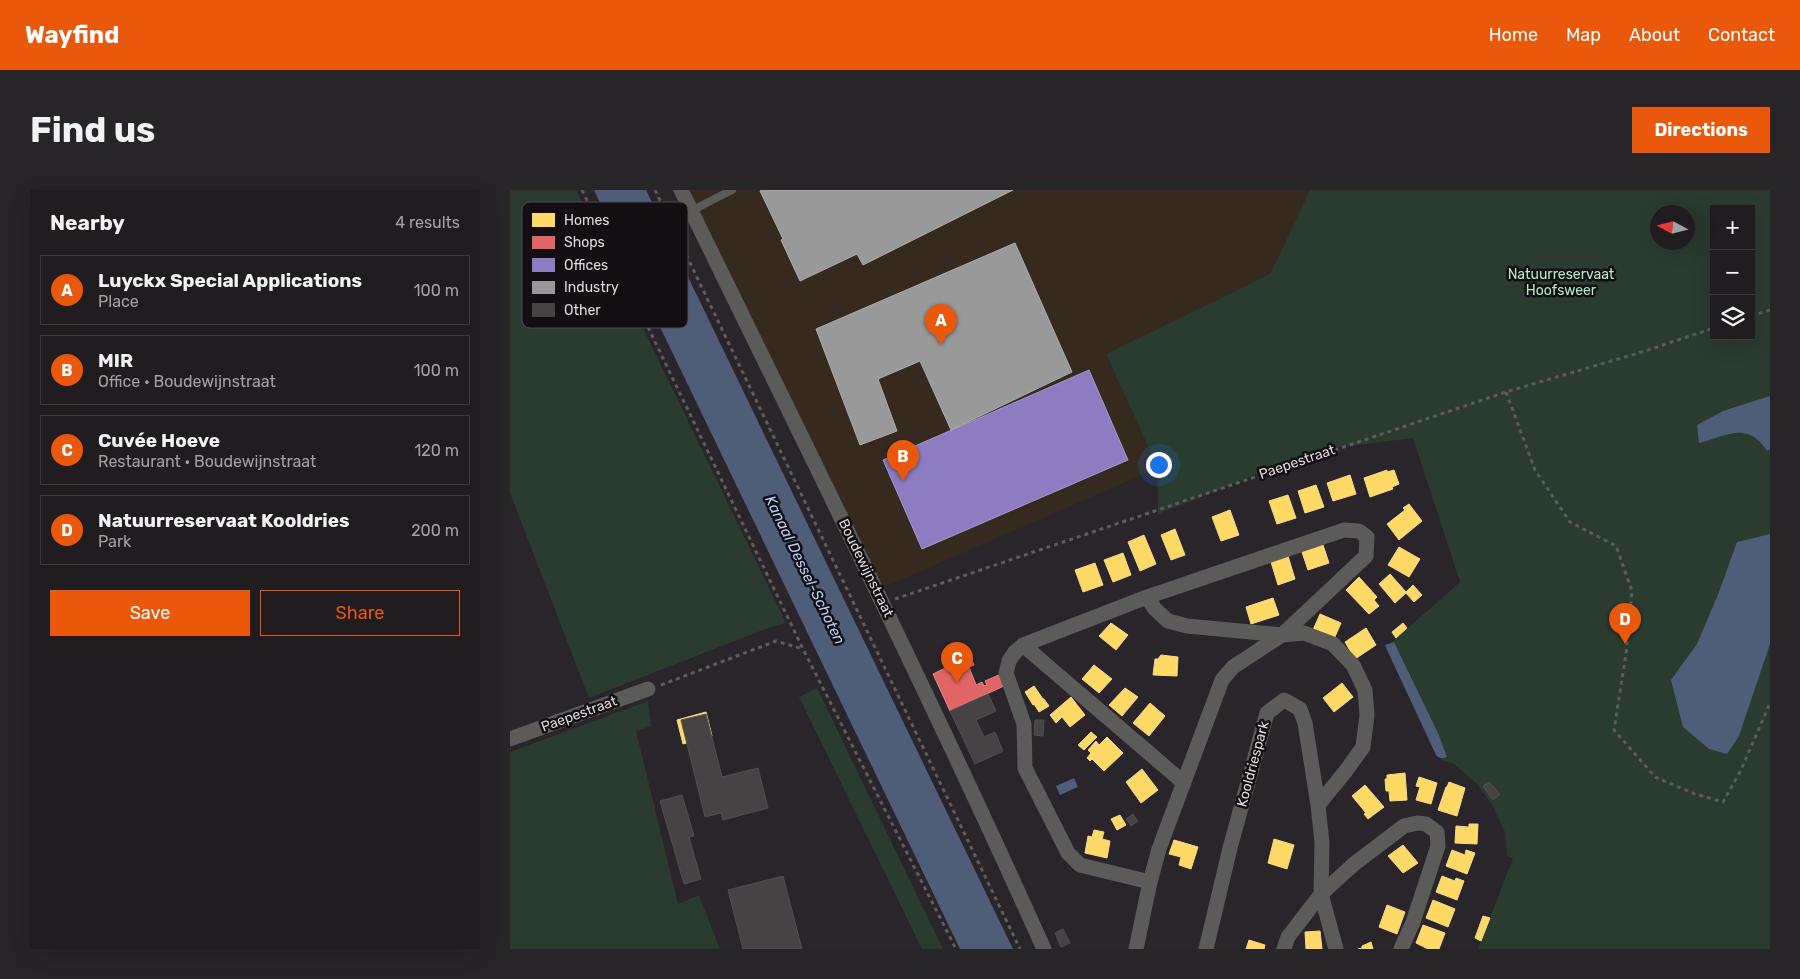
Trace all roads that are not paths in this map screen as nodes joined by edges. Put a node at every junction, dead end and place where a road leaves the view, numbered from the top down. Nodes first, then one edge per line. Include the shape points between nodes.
1 (683, 190) edge
2 (732, 190) edge
3 (692, 211) junction
4 (1147, 597) junction
5 (1282, 635) junction
6 (1023, 645) junction
7 (648, 690) road end
8 (510, 739) edge
9 (1184, 783) junction
10 (1318, 805) junction
11 (1150, 882) junction
12 (1321, 894) junction
13 (1044, 949) edge
14 (1136, 949) edge
15 (1206, 949) edge
16 (1284, 949) edge
17 (1336, 949) edge
18 (1401, 949) edge

1 - 3 street, Boudewijnstraat
2 - 3 lane
3 - 13 street, Boudewijnstraat via 883,603
4 - 5 street via 1168,621 1187,626
4 - 5 street via 1344,530 1359,531 1367,537 1366,556
4 - 6 street
5 - 9 street via 1233,667 1222,680
5 - 10 street via 1304,633 1333,644 1353,665 1365,690 1367,715 1363,746
6 - 9 street
6 - 11 street via 1008,661 1006,673 1024,724 1025,768 1068,853 1080,865
7 - 8 street, Paepestraat
9 - 11 street
10 - 12 street, Kooldriespark via 1322,843
10 - 15 street, Kooldriespark via 1305,723 1300,709 1284,700 1268,713
11 - 14 street
12 - 16 street via 1288,937
12 - 17 street, Kooldriespark
12 - 18 street via 1404,826 1426,824 1437,832 1438,846

